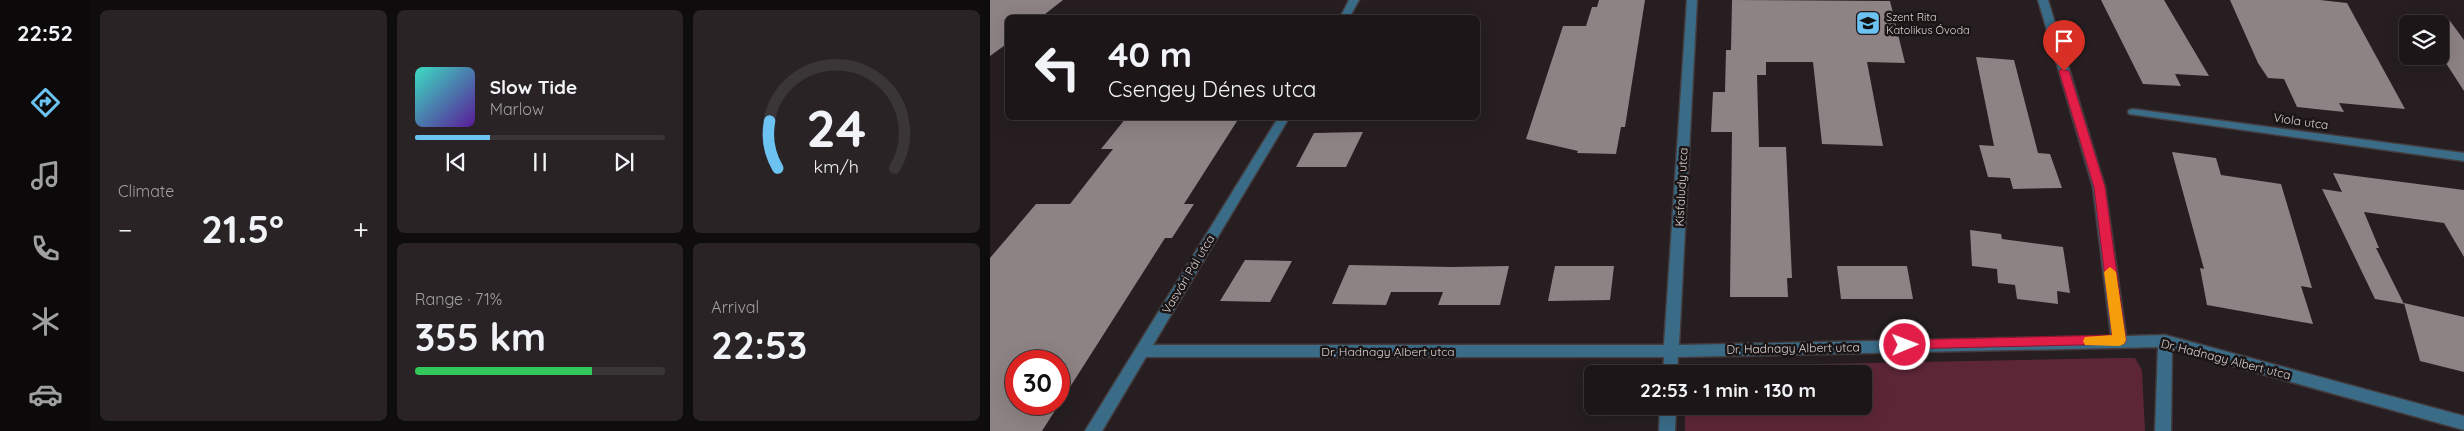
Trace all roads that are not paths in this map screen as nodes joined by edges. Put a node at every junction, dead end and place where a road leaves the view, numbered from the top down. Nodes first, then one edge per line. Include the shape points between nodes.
1 (1354, 0) edge
2 (1692, 0) edge
3 (2044, 0) edge
4 (1346, 15) edge
5 (2133, 112) dead end
6 (1282, 120) edge
7 (2464, 157) edge
8 (2119, 340) junction
9 (2165, 341) junction
10 (1141, 351) junction
11 (1671, 351) junction
12 (1670, 365) edge
13 (1668, 415) edge
14 (2464, 423) edge
15 (1093, 431) edge
16 (1667, 431) edge
17 (2163, 431) edge

1 - 4 street
2 - 11 street, Kisfaludy utca
3 - 8 street via 2099,187
5 - 7 street, Viola utca
6 - 10 street, Vasvári Pál utca
8 - 9 street, Dr. Hadnagy Albert utca
8 - 11 street, Dr. Hadnagy Albert utca
9 - 14 street, Dr. Hadnagy Albert utca
9 - 17 street
10 - 11 street, Dr. Hadnagy Albert utca
10 - 15 street, Vasvári Pál utca
11 - 12 street, Kisfaludy utca
13 - 16 street

